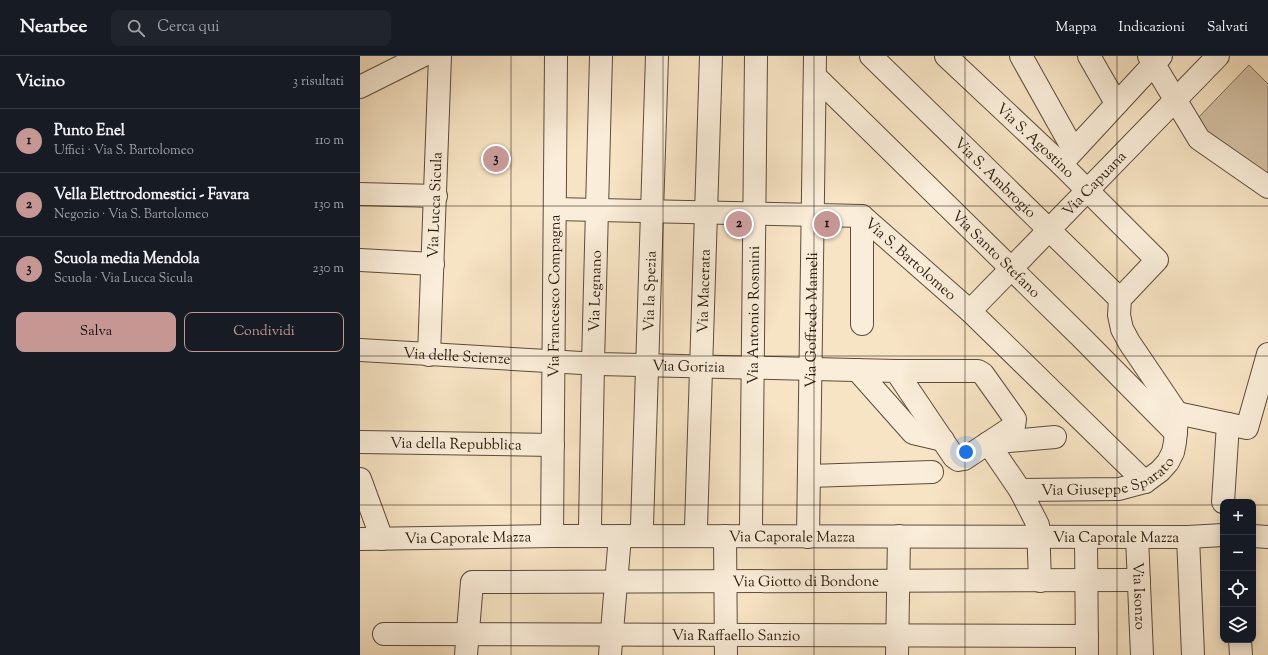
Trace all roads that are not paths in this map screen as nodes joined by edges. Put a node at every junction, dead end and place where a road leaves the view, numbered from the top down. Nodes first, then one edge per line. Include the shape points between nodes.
1 (422, 56) edge
2 (440, 56) edge
3 (556, 56) edge
4 (601, 56) edge
5 (657, 56) edge
6 (711, 56) edge
7 (756, 56) edge
8 (871, 56) edge
9 (946, 56) edge
10 (1021, 56) edge
11 (1089, 56) edge
12 (1218, 56) edge
13 (1154, 59) edge
14 (815, 66) edge
15 (362, 82) edge
16 (1175, 101) junction
17 (1116, 103) junction
18 (1067, 156) junction
19 (1268, 186) edge
20 (1087, 190) junction
21 (360, 194) edge
22 (436, 196) junction
23 (555, 209) junction
24 (598, 211) junction
25 (652, 212) junction
26 (706, 213) junction
27 (754, 214) junction
28 (813, 215) junction
29 (862, 216) junction
30 (1049, 230) junction
31 (360, 260) edge
32 (433, 264) junction
33 (1011, 269) junction
34 (1120, 299) junction
35 (970, 311) junction
36 (862, 324) dead end
37 (360, 350) edge
38 (430, 354) junction
39 (1268, 354) edge
40 (553, 362) junction
41 (593, 364) junction
42 (647, 365) junction
43 (701, 366) junction
44 (753, 367) junction
45 (810, 369) junction
46 (857, 370) junction
47 (896, 371) junction
48 (1176, 423) junction
49 (1228, 424) junction
50 (1055, 438) dead end
51 (943, 440) junction
52 (360, 442) edge
53 (988, 443) junction
54 (553, 445) junction
55 (932, 472) dead end
56 (809, 476) junction
57 (360, 479) edge
58 (1145, 482) junction
59 (1020, 490) junction
60 (1223, 499) edge
61 (590, 526) junction
62 (642, 526) junction
63 (696, 527) junction
64 (751, 527) junction
65 (552, 531) junction
66 (808, 532) junction
67 (1220, 535) edge
68 (620, 536) junction
69 (725, 536) junction
70 (899, 536) junction
71 (1256, 536) edge
72 (1039, 537) junction
73 (1086, 537) junction
74 (1137, 537) junction
75 (1188, 537) junction
76 (1268, 537) edge
77 (360, 539) edge
78 (382, 539) junction
79 (1086, 580) junction
80 (1139, 580) junction
81 (616, 581) junction
82 (725, 581) junction
83 (897, 581) junction
84 (1040, 581) junction
85 (384, 634) dead end
86 (1240, 643) edge
87 (467, 645) edge
88 (610, 645) edge
89 (726, 645) edge
90 (897, 645) edge
91 (1087, 646) edge
92 (1142, 655) edge
93 (1193, 655) edge
94 (1241, 655) edge

1 - 15 street
2 - 22 street, Via Lucca Sicula
3 - 23 street, Via Francesco Compagna
4 - 24 street, Via Legnano
5 - 25 street, Via la Spezia
6 - 26 street, Via Macerata
7 - 27 street, Via Antonio Rosmini
8 - 30 street, Via S. Ambrogio
9 - 18 street, Via S. Agostino
10 - 18 street
11 - 17 street
12 - 16 street, Via Capuana
13 - 16 street
13 - 17 street
14 - 28 street, Via Goffredo Mameli
14 - 33 street, Via Santo Stefano
16 - 19 street via 1198,139
16 - 20 street, Via Capuana
17 - 18 street
18 - 20 street, Via S. Agostino
20 - 30 street, Via Capuana
20 - 34 street, Via S. Agostino via 1157,260
21 - 22 street
22 - 32 street, Via Lucca Sicula
23 - 24 street, Via S. Bartolomeo
23 - 40 street, Via Francesco Compagna
24 - 25 street, Via S. Bartolomeo
24 - 41 street, Via Legnano
25 - 26 street, Via S. Bartolomeo
25 - 42 street, Via la Spezia
26 - 27 street, Via S. Bartolomeo
26 - 43 street, Via Macerata
27 - 28 street, Via S. Bartolomeo
27 - 44 street, Via Antonio Rosmini
28 - 29 street, Via S. Bartolomeo
28 - 45 street, Via Goffredo Mameli
29 - 35 street, Via S. Bartolomeo
29 - 36 street
30 - 33 street, Via Capuana
30 - 34 street, Via S. Ambrogio
31 - 32 street
32 - 38 street, Via Lucca Sicula
33 - 35 street, Via Capuana
33 - 48 street, Via Santo Stefano
34 - 48 street via 1122,329
35 - 58 street, Via S. Bartolomeo
37 - 38 street, Via delle Scienze
38 - 40 street, Via delle Scienze
39 - 49 street via 1247,428
40 - 41 street, Via Gorizia
40 - 54 street, Via Francesco Compagna
41 - 42 street, Via Gorizia
41 - 61 street, Via Legnano
42 - 43 street, Via Gorizia
42 - 62 street, Via la Spezia
43 - 44 street, Via Gorizia
43 - 63 street, Via Macerata
44 - 45 street, Via Gorizia
44 - 64 street, Via Antonio Rosmini
45 - 46 street, Via Gorizia
45 - 56 street, Via Goffredo Mameli
46 - 47 street, Via Gorizia
46 - 51 street via 913,433
47 - 51 street, Via Gorizia
47 - 53 street, Via Gorizia via 981,372 1015,419 1014,426
48 - 49 street
48 - 58 street, Via Giuseppe Sparato via 1173,452 1168,462
49 - 60 street
50 - 53 street
51 - 53 street, Via Gorizia via 958,460 964,459
52 - 54 street, Via della Repubblica
53 - 59 street, Via Giuseppe Sparato
54 - 65 street, Via Francesco Compagna
55 - 56 street
56 - 66 street, Via Goffredo Mameli
57 - 78 street
58 - 59 street, Via Giuseppe Sparato via 1119,489
59 - 72 street, Via Giuseppe Sparato via 1038,525
61 - 62 street, Via Caporale Mazza
61 - 65 street, Via Caporale Mazza
62 - 63 street, Via Caporale Mazza
63 - 64 street, Via Caporale Mazza
64 - 66 street, Via Caporale Mazza
65 - 68 street, Via Caporale Mazza
65 - 78 street, Via Caporale Mazza
66 - 69 street, Via Caporale Mazza
66 - 70 street, Via Caporale Mazza
67 - 75 street, Via Caporale Mazza
68 - 69 street, Via Caporale Mazza
68 - 81 street
69 - 82 street
70 - 72 street, Via Caporale Mazza
70 - 83 street
71 - 76 street
72 - 73 street, Via Caporale Mazza
72 - 84 street, Via Giuseppe Sparato
73 - 74 street, Via Caporale Mazza
73 - 79 street
74 - 75 street, Via Caporale Mazza
74 - 80 street, Via Isonzo
75 - 93 street
77 - 78 street, Via Caporale Mazza
79 - 80 street, Via Giotto di Bondone
79 - 84 street, Via Giotto di Bondone
79 - 91 street
80 - 92 street, Via Isonzo
81 - 82 street, Via Giotto di Bondone
81 - 87 street, Via Giotto di Bondone via 472,582
81 - 88 street
82 - 83 street, Via Giotto di Bondone
82 - 89 street
83 - 84 street, Via Giotto di Bondone
83 - 90 street
85 - 87 street, Via Raffaello Sanzio
86 - 94 street
87 - 88 street, Via Raffaello Sanzio
88 - 89 street, Via Raffaello Sanzio
89 - 90 street, Via Raffaello Sanzio
90 - 91 street, Via Raffaello Sanzio

